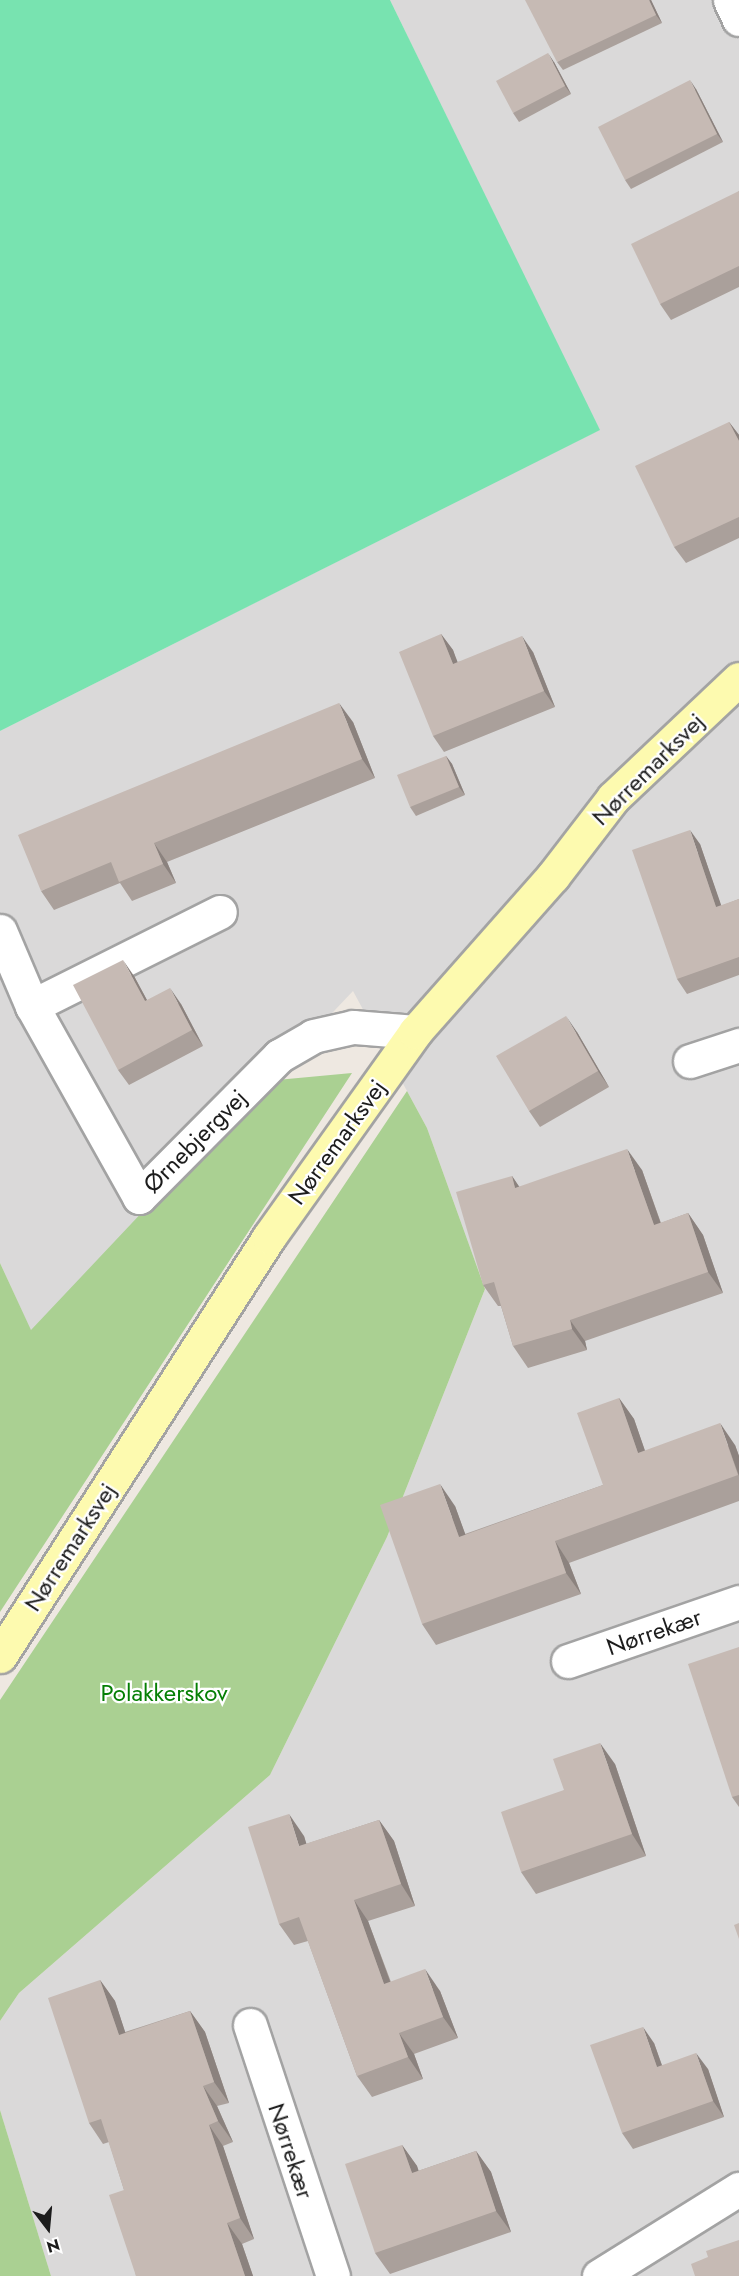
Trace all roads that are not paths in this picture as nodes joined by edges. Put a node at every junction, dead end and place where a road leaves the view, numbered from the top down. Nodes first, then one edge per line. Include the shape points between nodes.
1 (730, 0) edge
2 (739, 19) edge
3 (739, 679) edge
4 (220, 912) dead end
5 (0, 931) edge
6 (32, 1005) junction
7 (415, 1032) junction
8 (739, 1045) edge
9 (690, 1061) dead end
10 (739, 1602) edge
11 (0, 1656) edge
12 (568, 1661) dead end
13 (250, 2025) dead end
14 (739, 2189) edge
15 (333, 2276) edge
16 (599, 2276) edge

1 - 2 street
3 - 7 street, Nørremarksvej via 613,798 553,876
4 - 6 street
5 - 6 street, Ørnebjergvej
6 - 7 street, Ørnebjergvej via 139,1197 279,1056 313,1036 353,1027
7 - 11 street, Nørremarksvej via 269,1237
8 - 9 street
10 - 12 street, Nørrekær
13 - 15 street, Nørrekær
14 - 16 street

